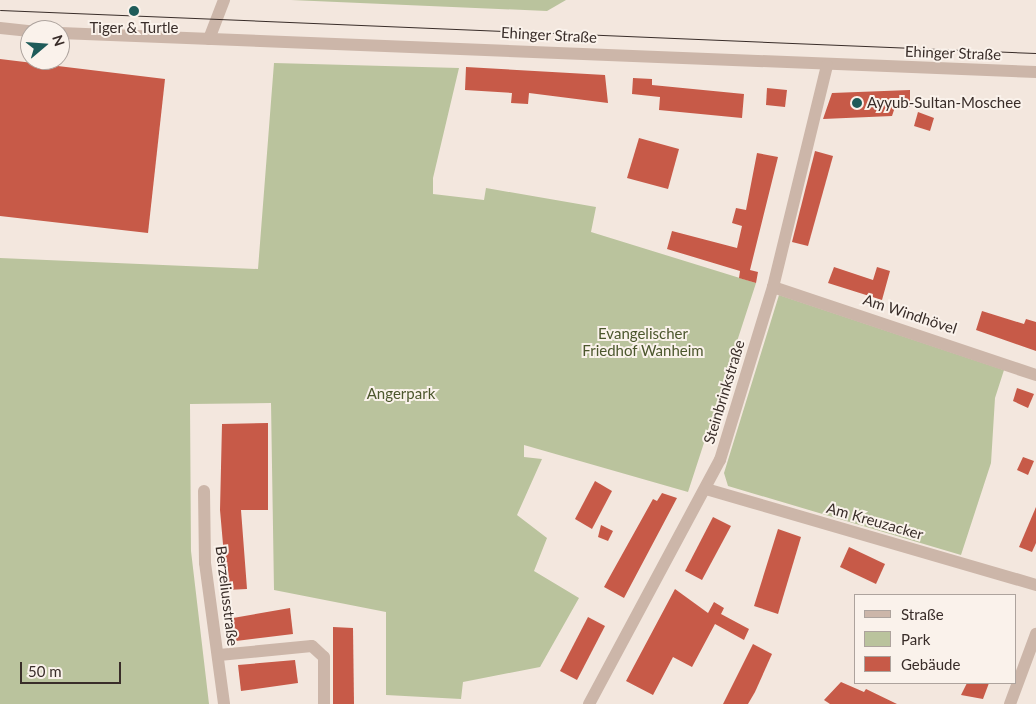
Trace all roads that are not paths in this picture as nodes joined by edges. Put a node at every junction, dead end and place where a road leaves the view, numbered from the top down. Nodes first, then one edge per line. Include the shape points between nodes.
1 (224, 0) edge
2 (0, 28) edge
3 (20, 30) edge
4 (70, 33) edge
5 (209, 39) junction
6 (826, 66) junction
7 (1036, 72) edge
8 (773, 287) junction
9 (1036, 376) edge
10 (706, 489) junction
11 (204, 492) dead end
12 (1036, 585) edge
13 (1036, 634) edge
14 (219, 655) junction
15 (224, 704) edge
16 (324, 704) edge
17 (590, 704) edge
18 (1010, 704) edge

1 - 5 street
2 - 3 street
4 - 5 street, Ehinger Straße
5 - 6 street, Ehinger Straße via 446,46
6 - 7 street, Ehinger Straße
6 - 8 street, Steinbrinkstraße
8 - 9 street, Am Windhövel
8 - 10 street, Steinbrinkstraße via 720,460
10 - 12 street, Am Kreuzacker
10 - 17 street, Steinbrinkstraße
11 - 14 street, Berzeliusstraße via 205,562
13 - 18 street
14 - 15 street, Berzeliusstraße
14 - 16 street via 312,646 324,657

